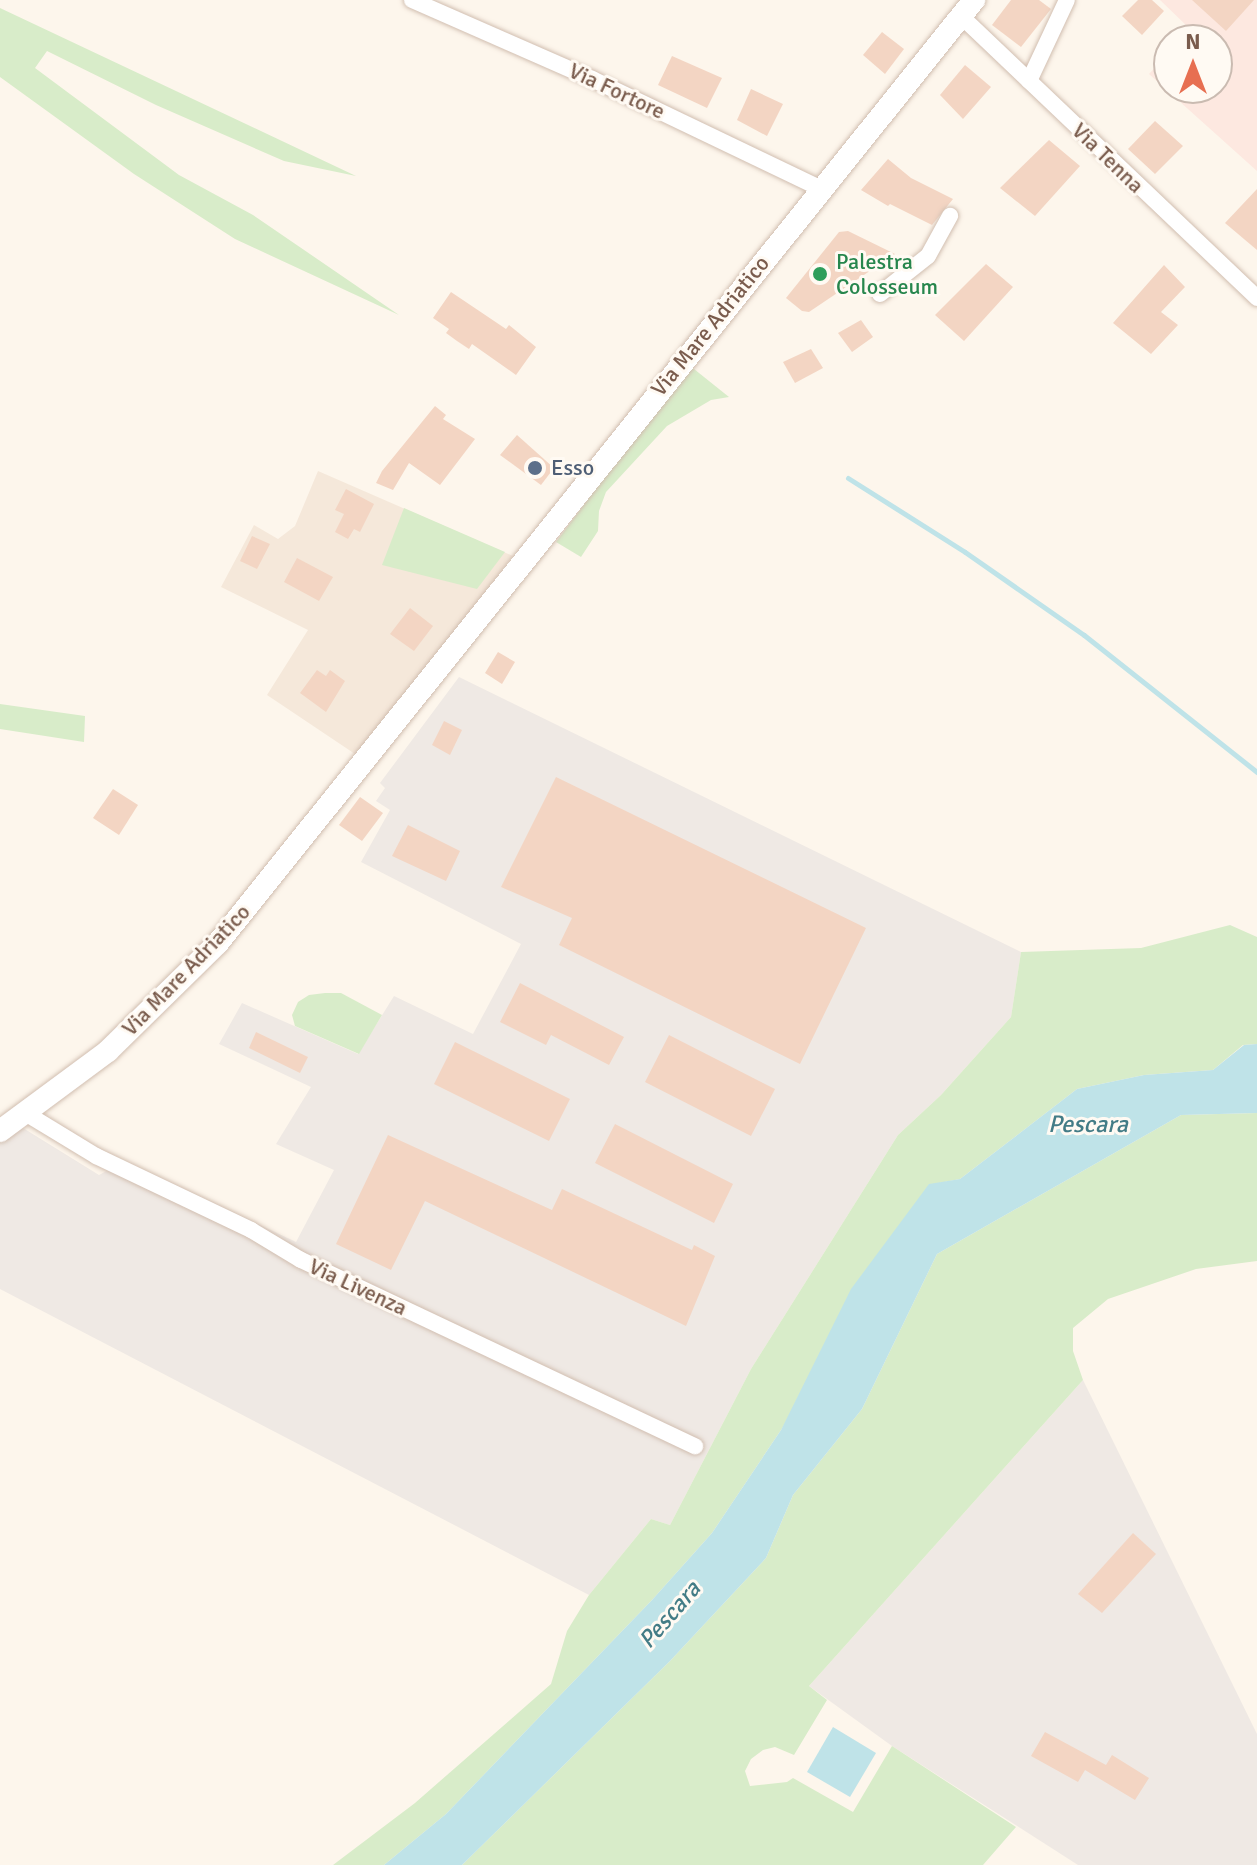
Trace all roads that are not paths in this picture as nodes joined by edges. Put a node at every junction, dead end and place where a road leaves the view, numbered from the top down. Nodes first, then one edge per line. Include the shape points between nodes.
1 (412, 0) edge
2 (1067, 0) edge
3 (967, 8) edge
4 (1029, 81) junction
5 (820, 188) junction
6 (950, 216) dead end
7 (880, 294) dead end
8 (1257, 298) edge
9 (447, 653) junction
10 (387, 744) junction
11 (27, 1114) junction
12 (0, 1131) edge
13 (695, 1446) dead end

1 - 5 street, Via Fortore
2 - 4 street
3 - 4 street, Via Tenna
3 - 5 main road, Via Mare Adriatico
4 - 8 street, Via Tenna
5 - 9 main road, Via Mare Adriatico
6 - 7 street via 928,256
9 - 10 main road, Via Mare Adriatico via 413,697
9 - 10 main road, Via Mare Adriatico via 435,690
10 - 11 main road, Via Mare Adriatico via 370,773 346,782 218,943 108,1051
11 - 12 main road, Via Mare Adriatico
11 - 13 street, Via Livenza via 96,1156 251,1230 301,1260

